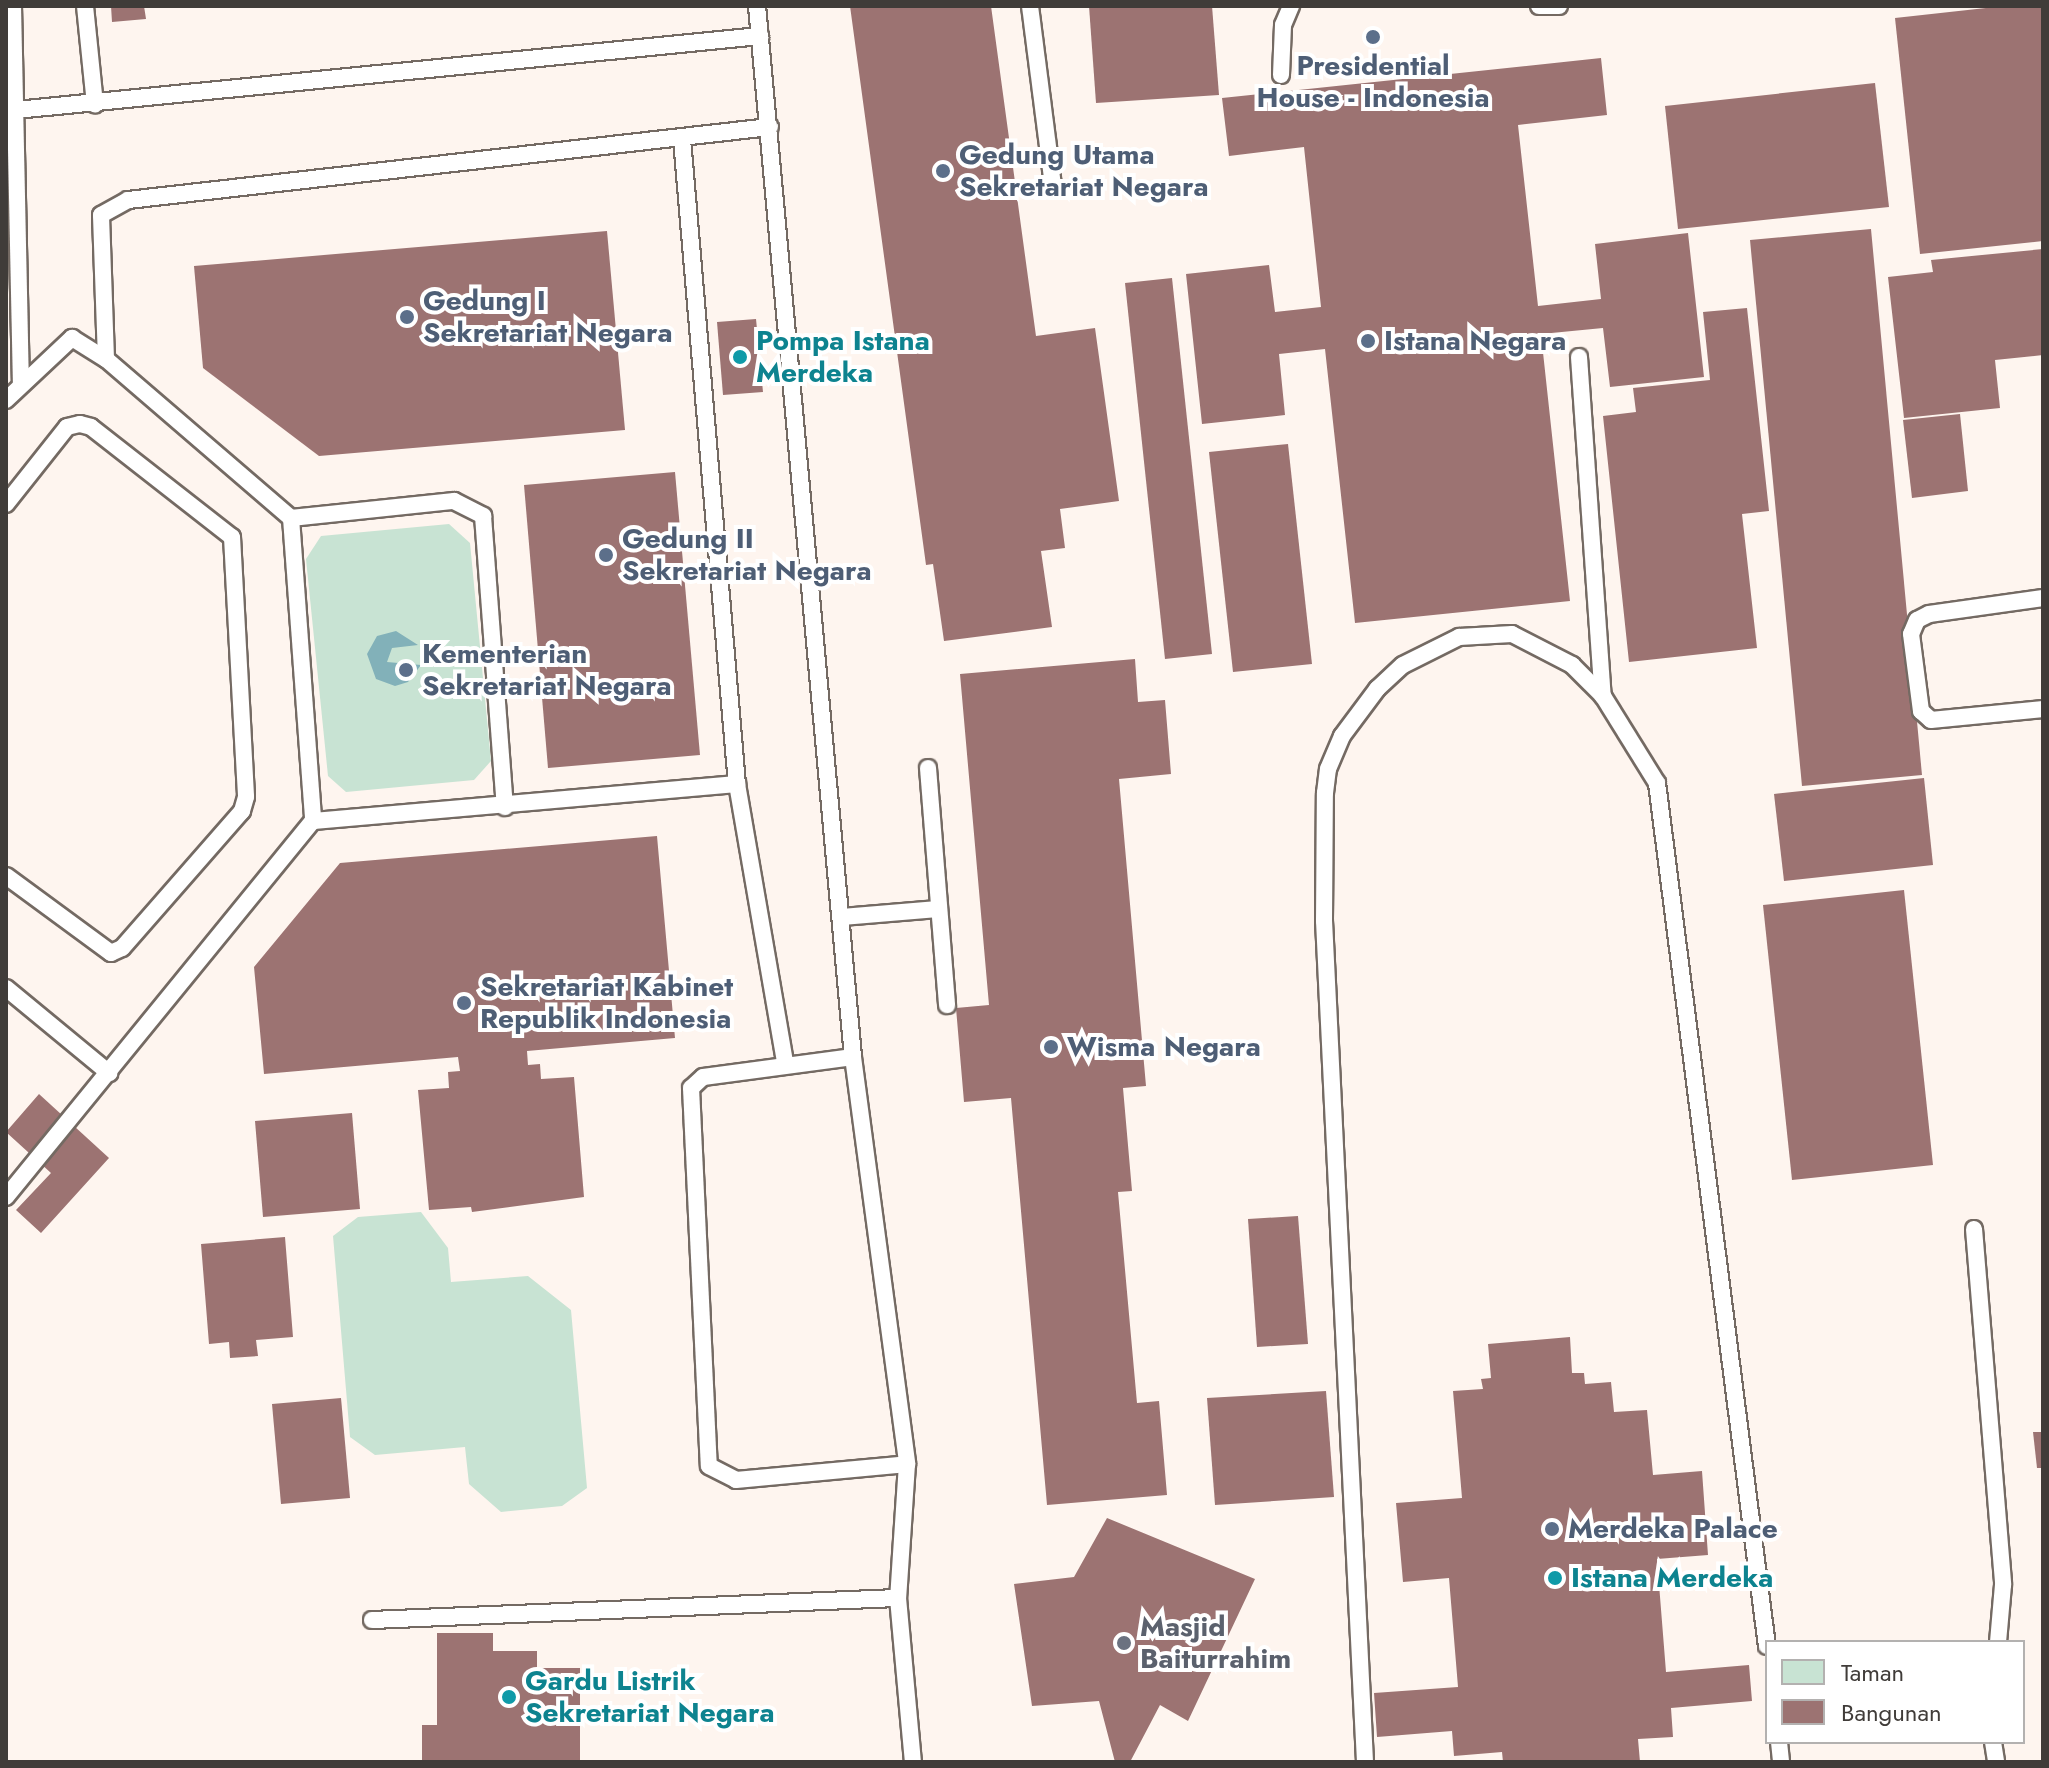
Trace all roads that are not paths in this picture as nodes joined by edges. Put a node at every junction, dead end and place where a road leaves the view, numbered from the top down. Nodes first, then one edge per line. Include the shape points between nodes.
1 (13, 6) edge
2 (85, 6) edge
3 (757, 6) edge
4 (1030, 6) edge
5 (1291, 6) edge
6 (1539, 6) edge
7 (1559, 6) edge
8 (760, 36) junction
9 (1281, 75) dead end
10 (95, 104) junction
11 (16, 110) junction
12 (770, 127) junction
13 (682, 139) junction
14 (1053, 186) dead end
15 (1579, 357) dead end
16 (106, 359) junction
17 (21, 384) junction
18 (6, 400) edge
19 (6, 504) edge
20 (291, 518) junction
21 (2043, 598) edge
22 (1603, 696) junction
23 (2043, 709) edge
24 (928, 768) dead end
25 (737, 784) junction
26 (505, 807) junction
27 (313, 821) junction
28 (6, 876) edge
29 (939, 909) junction
30 (841, 917) junction
31 (6, 988) edge
32 (947, 1005) dead end
33 (853, 1057) junction
34 (785, 1063) junction
35 (109, 1073) junction
36 (6, 1197) edge
37 (1974, 1229) dead end
38 (907, 1464) junction
39 (898, 1598) junction
40 (372, 1620) dead end
41 (1766, 1640) edge
42 (1998, 1640) edge
43 (913, 1762) edge
44 (1365, 1762) edge

1 - 11 lane
2 - 10 lane
3 - 8 lane
4 - 14 lane
5 - 9 lane via 1283,25
6 - 7 lane
8 - 10 lane
8 - 12 lane
10 - 11 lane
11 - 17 lane
12 - 13 lane
12 - 30 lane
13 - 16 lane via 128,200 101,215
13 - 25 lane
15 - 22 lane
16 - 17 lane via 72,338
16 - 20 lane
17 - 18 lane
19 - 28 lane via 67,427 80,424 232,537 246,797 232,822 122,948 111,953
20 - 26 lane via 454,501 471,505 483,516
20 - 27 lane
21 - 23 lane via 1929,614 1917,620 1911,634 1921,711 1931,720
22 - 41 lane via 1657,783
22 - 44 lane via 1550,649 1512,634 1459,637 1403,665 1377,689 1342,736 1328,769 1324,921
24 - 29 lane
25 - 26 lane
25 - 34 lane
26 - 27 lane
27 - 35 lane
29 - 30 lane
29 - 32 lane
30 - 33 lane
31 - 35 lane
33 - 34 lane
33 - 38 lane
34 - 38 lane via 703,1077 691,1088 709,1466 736,1480
35 - 36 lane
37 - 42 lane via 2003,1585
38 - 39 lane
39 - 40 lane
39 - 43 lane

